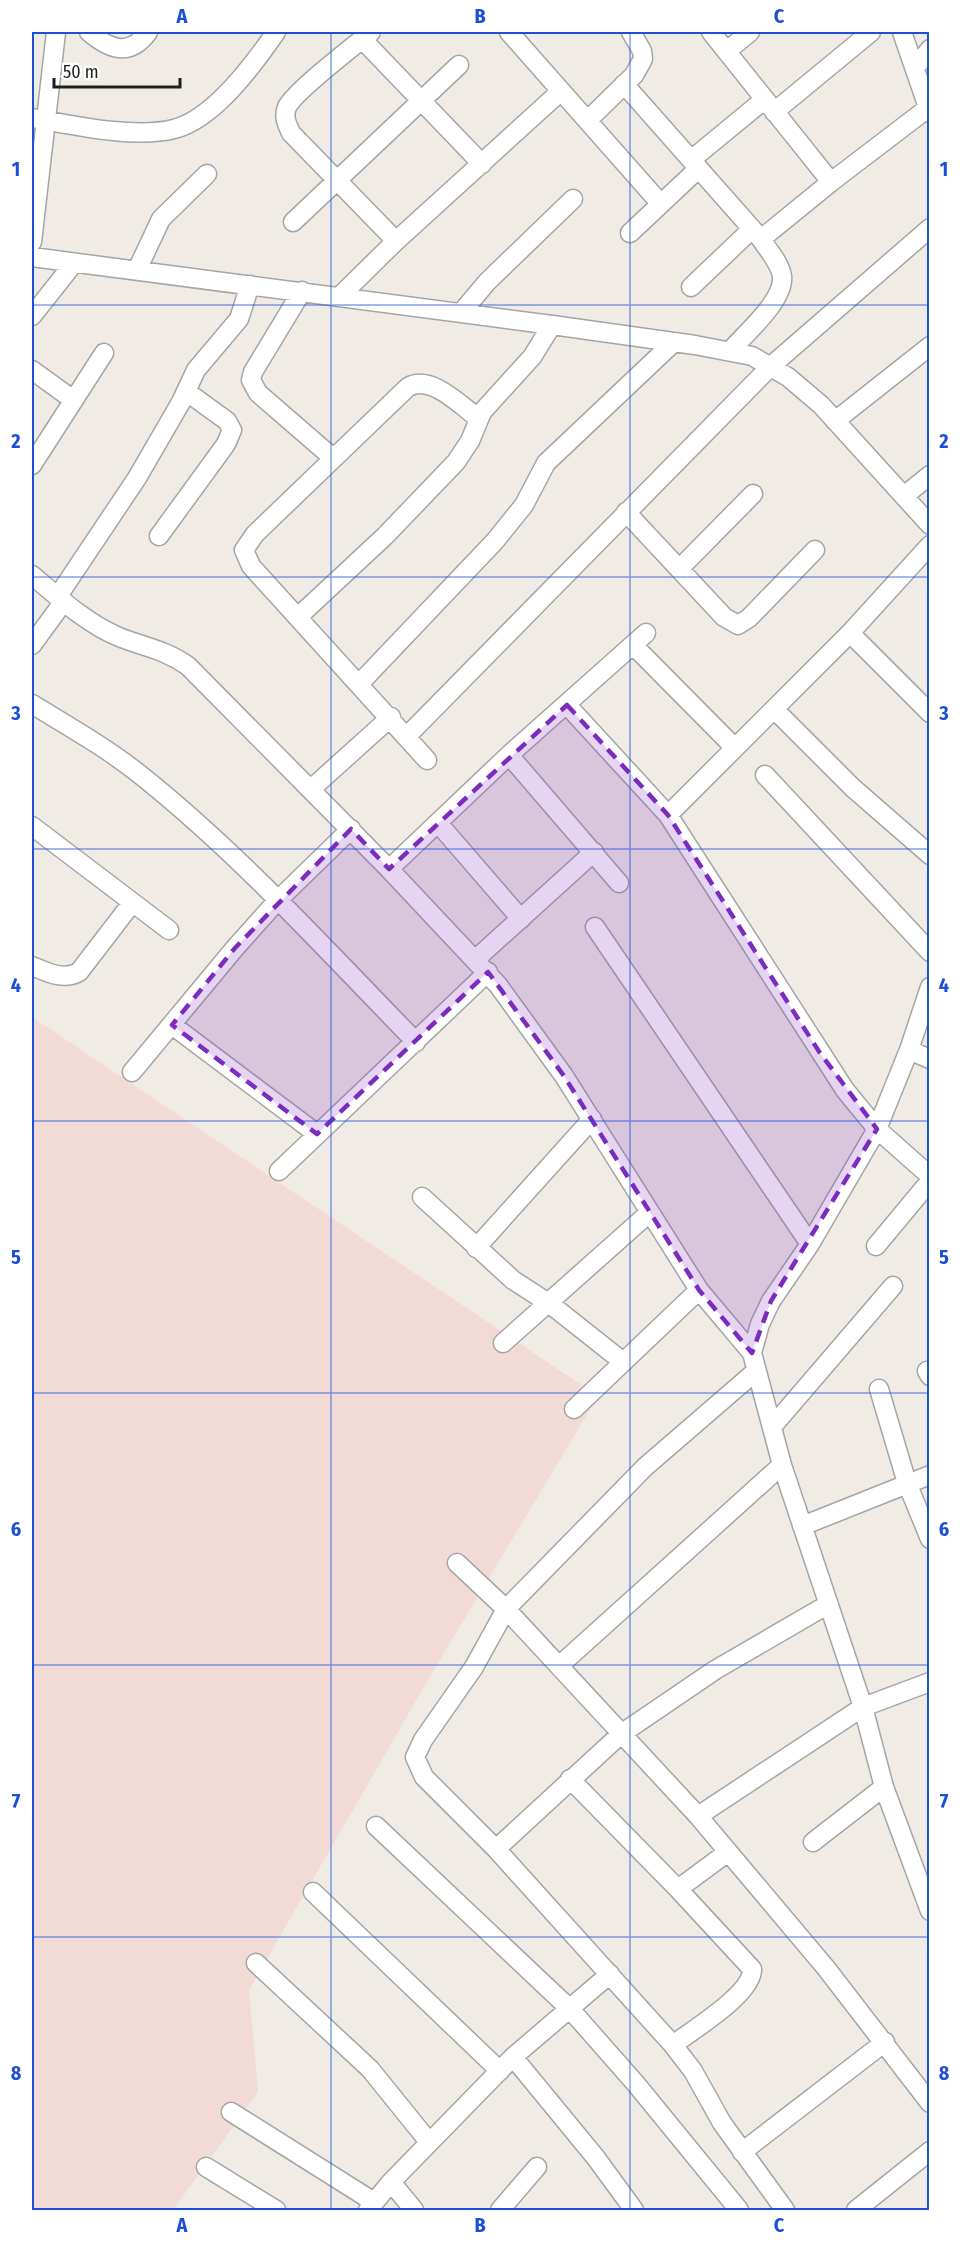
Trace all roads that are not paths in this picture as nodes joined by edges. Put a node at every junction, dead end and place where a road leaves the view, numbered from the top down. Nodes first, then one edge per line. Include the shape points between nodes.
1 (56, 32) edge
2 (89, 32) edge
3 (148, 32) edge
4 (276, 32) edge
5 (509, 32) edge
6 (631, 32) edge
7 (711, 32) edge
8 (750, 32) edge
9 (871, 32) edge
10 (902, 32) edge
11 (366, 35) edge
12 (930, 49) edge
13 (727, 51) junction
14 (459, 65) dead end
15 (915, 68) junction
16 (624, 84) junction
17 (561, 91) junction
18 (420, 101) junction
19 (770, 106) junction
20 (929, 110) edge
21 (39, 119) edge
22 (588, 120) junction
23 (482, 164) junction
24 (695, 165) junction
25 (207, 174) dead end
26 (336, 181) junction
27 (831, 182) junction
28 (573, 199) dead end
29 (660, 203) junction
30 (293, 222) dead end
31 (930, 228) edge
32 (630, 233) dead end
33 (756, 234) junction
34 (396, 241) junction
35 (32, 242) edge
36 (32, 257) edge
37 (74, 262) junction
38 (137, 270) junction
39 (250, 285) junction
40 (692, 287) dead end
41 (302, 291) junction
42 (339, 297) junction
43 (460, 313) junction
44 (32, 316) edge
45 (552, 325) junction
46 (674, 342) junction
47 (930, 346) edge
48 (730, 351) junction
49 (104, 353) dead end
50 (771, 366) junction
51 (32, 370) edge
52 (187, 392) junction
53 (72, 399) junction
54 (478, 418) junction
55 (835, 421) junction
56 (333, 458) junction
57 (32, 465) edge
58 (930, 475) edge
59 (753, 494) dead end
60 (904, 496) junction
61 (626, 512) junction
62 (930, 525) edge
63 (159, 536) dead end
64 (930, 545) edge
65 (815, 550) dead end
66 (680, 568) junction
67 (32, 575) edge
68 (61, 599) junction
69 (299, 616) junction
70 (850, 633) junction
71 (32, 645) edge
72 (360, 683) junction
73 (925, 700) edge
74 (32, 704) edge
75 (567, 705) junction
76 (775, 710) junction
77 (391, 717) junction
78 (407, 736) junction
79 (735, 748) junction
80 (509, 755) junction
81 (427, 760) dead end
82 (765, 775) dead end
83 (311, 789) junction
84 (668, 815) junction
85 (438, 823) junction
86 (32, 826) edge
87 (351, 829) junction
88 (594, 852) junction
89 (930, 855) edge
90 (389, 869) junction
91 (619, 883) dead end
92 (278, 901) junction
93 (132, 903) junction
94 (521, 919) junction
95 (595, 927) dead end
96 (169, 930) dead end
97 (930, 952) edge
98 (32, 966) edge
99 (482, 966) junction
100 (930, 987) edge
101 (172, 1025) junction
102 (416, 1042) junction
103 (909, 1050) junction
104 (930, 1059) edge
105 (132, 1072) dead end
106 (592, 1119) junction
107 (877, 1129) junction
108 (317, 1134) junction
109 (279, 1171) dead end
110 (930, 1176) edge
111 (930, 1181) edge
112 (422, 1197) dead end
113 (649, 1213) junction
114 (810, 1244) junction
115 (876, 1246) dead end
116 (476, 1248) junction
117 (893, 1286) dead end
118 (699, 1290) junction
119 (550, 1304) junction
120 (503, 1344) dead end
121 (752, 1353) junction
122 (622, 1361) junction
123 (755, 1372) junction
124 (879, 1389) dead end
125 (574, 1409) dead end
126 (772, 1427) junction
127 (782, 1465) junction
128 (930, 1475) edge
129 (907, 1483) junction
130 (802, 1526) junction
131 (930, 1539) edge
132 (457, 1563) dead end
133 (827, 1605) junction
134 (506, 1609) junction
135 (559, 1666) junction
136 (930, 1682) edge
137 (862, 1707) junction
138 (621, 1734) junction
139 (570, 1779) junction
140 (884, 1786) junction
141 (698, 1816) junction
142 (375, 1826) dead end
143 (813, 1842) dead end
144 (496, 1849) junction
145 (728, 1852) junction
146 (678, 1889) junction
147 (313, 1892) dead end
148 (930, 1911) edge
149 (256, 1963) dead end
150 (610, 1974) junction
151 (570, 2009) junction
152 (885, 2042) junction
153 (673, 2045) junction
154 (513, 2058) junction
155 (500, 2071) junction
156 (930, 2103) edge
157 (231, 2112) dead end
158 (429, 2142) junction
159 (930, 2151) edge
160 (742, 2152) junction
161 (206, 2166) dead end
162 (537, 2167) dead end
163 (391, 2182) junction
164 (371, 2206) edge
165 (276, 2211) edge
166 (414, 2211) edge
167 (500, 2211) edge
168 (634, 2211) edge
169 (739, 2211) edge
170 (784, 2211) edge
171 (856, 2211) edge

1 - 21 street
2 - 3 street via 111,47 124,50
4 - 21 street via 223,96 175,129 147,132
5 - 17 street
6 - 16 street via 643,59
7 - 13 street
8 - 13 street
9 - 19 street
10 - 15 street
11 - 18 street
11 - 26 street via 299,93 287,106 284,119 291,133
12 - 15 street
13 - 19 street
14 - 18 street
15 - 20 street
16 - 22 street
16 - 24 street
17 - 22 street
17 - 23 street
18 - 23 street
18 - 26 street
19 - 24 street
19 - 27 street
20 - 27 street
21 - 35 street
22 - 29 street
23 - 34 street
24 - 29 street
24 - 33 street
25 - 38 street via 162,219
26 - 30 street
26 - 34 street
27 - 33 street
28 - 43 street
29 - 32 street
31 - 50 street
33 - 40 street
33 - 48 street via 779,267 781,286 766,312
34 - 42 street
36 - 37 street
37 - 38 street
37 - 44 street
38 - 39 street
39 - 41 street
39 - 52 street via 239,319 196,370
41 - 42 street
41 - 56 street via 251,380 258,393
42 - 43 street
43 - 45 street
45 - 46 street
45 - 54 street via 532,357
46 - 48 street
46 - 72 street via 546,463 524,505 495,541
47 - 55 street
48 - 50 street
49 - 53 street
50 - 55 street via 806,391
50 - 61 street
51 - 53 street
52 - 63 street via 226,421 232,430
52 - 68 street
53 - 57 street
54 - 56 street via 429,385 416,383
54 - 69 street via 470,441 456,462 385,536
55 - 60 street
56 - 69 street via 255,534 244,550 251,566
58 - 60 street
59 - 66 street
60 - 62 street
61 - 66 street
61 - 78 street
64 - 70 street
65 - 66 street via 738,625 724,617
67 - 68 street
68 - 71 street
68 - 83 street via 119,637 157,648 181,661
69 - 72 street
70 - 73 street
70 - 76 street
72 - 77 street
74 - 92 street via 137,772
75 - 79 street via 639,639
75 - 80 street
75 - 84 street
76 - 79 street
76 - 89 street via 852,788
77 - 78 street
77 - 83 street
78 - 81 street
79 - 84 street
80 - 85 street
80 - 88 street
82 - 97 street
83 - 87 street
84 - 107 street via 820,1053
85 - 90 street
85 - 94 street
86 - 93 street
87 - 90 street
87 - 92 street
88 - 91 street
88 - 94 street
90 - 99 street
92 - 101 street
92 - 102 street
93 - 96 street
93 - 98 street via 79,972 71,977 62,976
94 - 99 street
95 - 114 street
99 - 102 street
99 - 106 street via 531,1027
100 - 103 street
101 - 105 street
101 - 108 street
102 - 108 street
103 - 104 street
103 - 107 street
106 - 113 street
106 - 116 street
107 - 110 street
107 - 114 street
108 - 109 street
111 - 115 street
112 - 116 street
113 - 118 street
113 - 119 street
114 - 121 street via 771,1301
116 - 119 street via 513,1280
117 - 126 street
118 - 121 street
118 - 122 street
119 - 120 street
119 - 122 street
121 - 123 street
122 - 125 street
123 - 126 street
123 - 134 street via 645,1467
124 - 129 street
126 - 127 street
127 - 130 street
127 - 135 street
128 - 129 street
129 - 130 street
129 - 131 street
130 - 133 street
132 - 134 street
133 - 137 street
133 - 138 street via 715,1670
134 - 135 street
134 - 144 street via 474,1667 415,1757 424,1777
135 - 138 street
136 - 137 street
137 - 140 street
137 - 141 street
138 - 139 street
138 - 141 street
139 - 144 street
139 - 146 street
140 - 143 street
140 - 148 street
141 - 145 street
142 - 151 street
144 - 150 street
145 - 146 street
145 - 152 street
146 - 153 street via 748,1962 752,1977 737,1995
147 - 155 street
149 - 158 street via 370,2069
150 - 151 street
150 - 153 street
151 - 154 street
151 - 169 street
152 - 156 street
152 - 160 street
153 - 160 street
154 - 155 street
154 - 168 street via 596,2158
155 - 158 street
157 - 164 street
158 - 163 street
159 - 171 street
160 - 170 street
161 - 165 street
162 - 167 street
163 - 164 street
163 - 166 street

